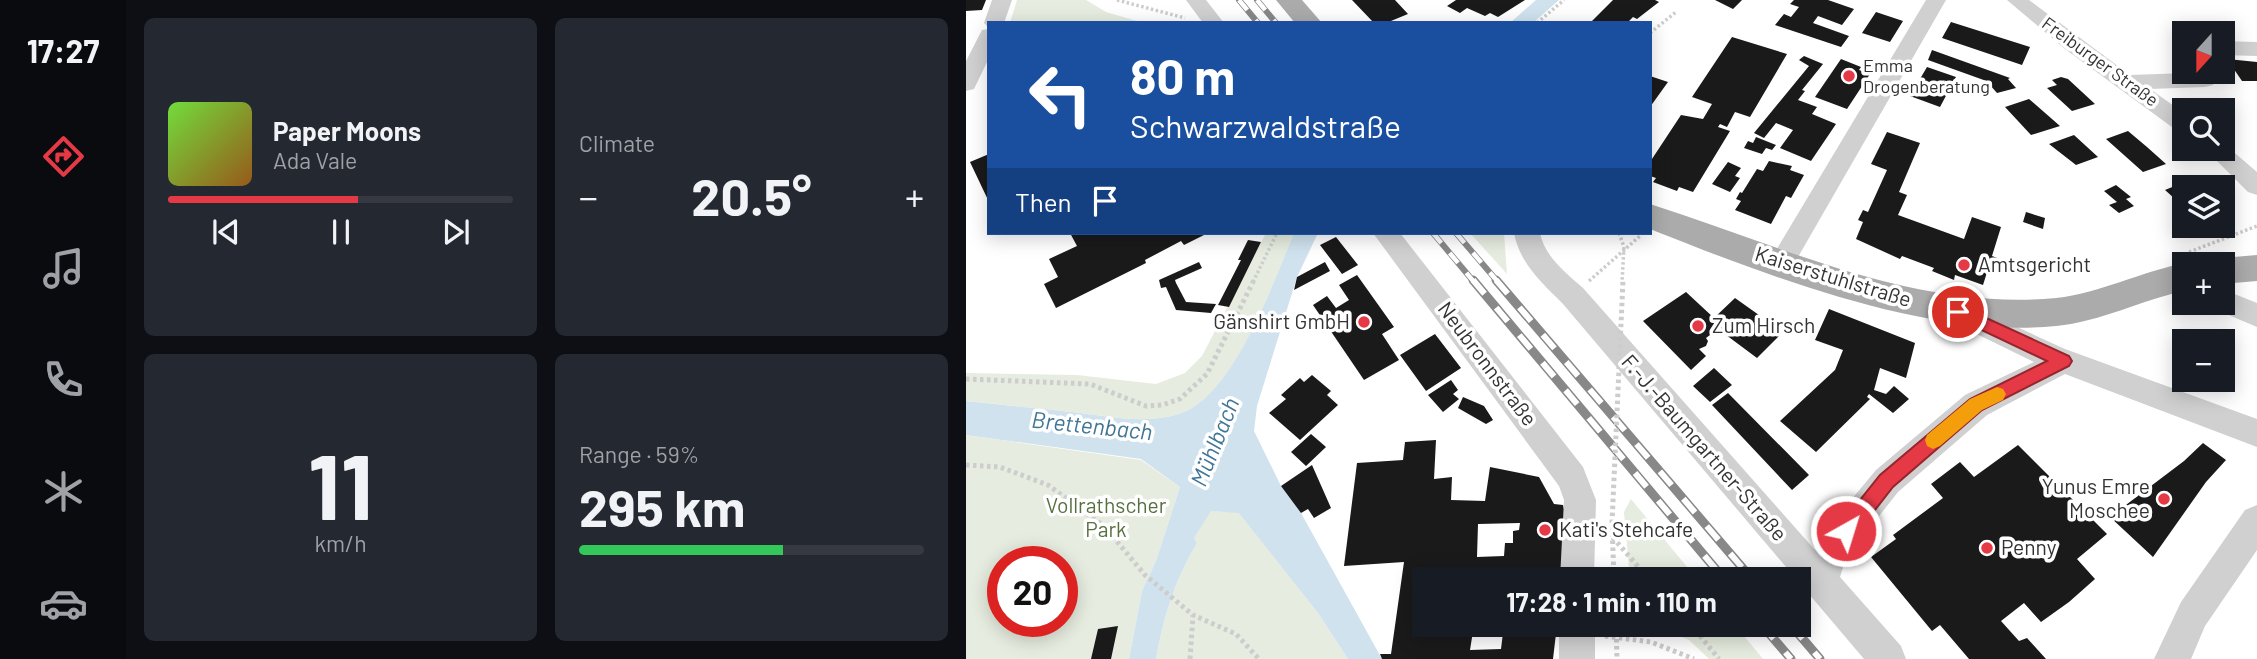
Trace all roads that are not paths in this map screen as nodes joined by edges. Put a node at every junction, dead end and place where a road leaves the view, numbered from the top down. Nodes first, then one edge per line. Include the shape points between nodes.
1 (1002, 0) edge
2 (1288, 0) edge
3 (1936, 0) edge
4 (2017, 0) edge
5 (1193, 9) edge
6 (994, 21) edge
7 (1211, 21) edge
8 (1307, 21) edge
9 (966, 34) edge
10 (987, 34) edge
11 (987, 38) edge
12 (2235, 48) edge
13 (2257, 49) edge
14 (2172, 81) edge
15 (2125, 82) junction
16 (966, 84) edge
17 (2172, 115) edge
18 (2235, 156) edge
19 (2230, 161) edge
20 (2257, 168) edge
21 (2257, 186) edge
22 (1652, 217) edge
23 (1388, 235) edge
24 (1528, 235) edge
25 (1781, 264) junction
26 (2257, 268) edge
27 (2235, 270) edge
28 (2172, 284) edge
29 (2235, 306) edge
30 (1958, 312) junction
31 (2257, 316) edge
32 (2063, 361) junction
33 (2257, 433) edge
34 (2257, 521) edge
35 (1577, 567) edge
36 (1821, 582) junction
37 (1888, 659) edge
38 (2172, 659) edge

1 - 6 street
2 - 8 main road
3 - 25 street
4 - 15 street, Freiburger Straße
5 - 7 street
9 - 10 street
11 - 16 street
12 - 13 street
14 - 15 street
15 - 17 street, Freiburger Straße
18 - 20 street
19 - 21 street
22 - 25 main road, Kaiserstuhlstraße
23 - 35 street, Neubronnstraße via 1572,478 1580,500
24 - 36 street, F.-J.-Baumgartner-Straße via 1531,249 1547,270
25 - 30 main road, Kaiserstuhlstraße via 1881,295
26 - 27 main road
28 - 30 main road, Kaiserstuhlstraße via 2059,312
29 - 31 street
30 - 32 street
32 - 33 street
32 - 36 street via 1976,405 1887,481 1833,548
34 - 38 street via 2193,614
36 - 37 street, F.-J.-Baumgartner-Straße

